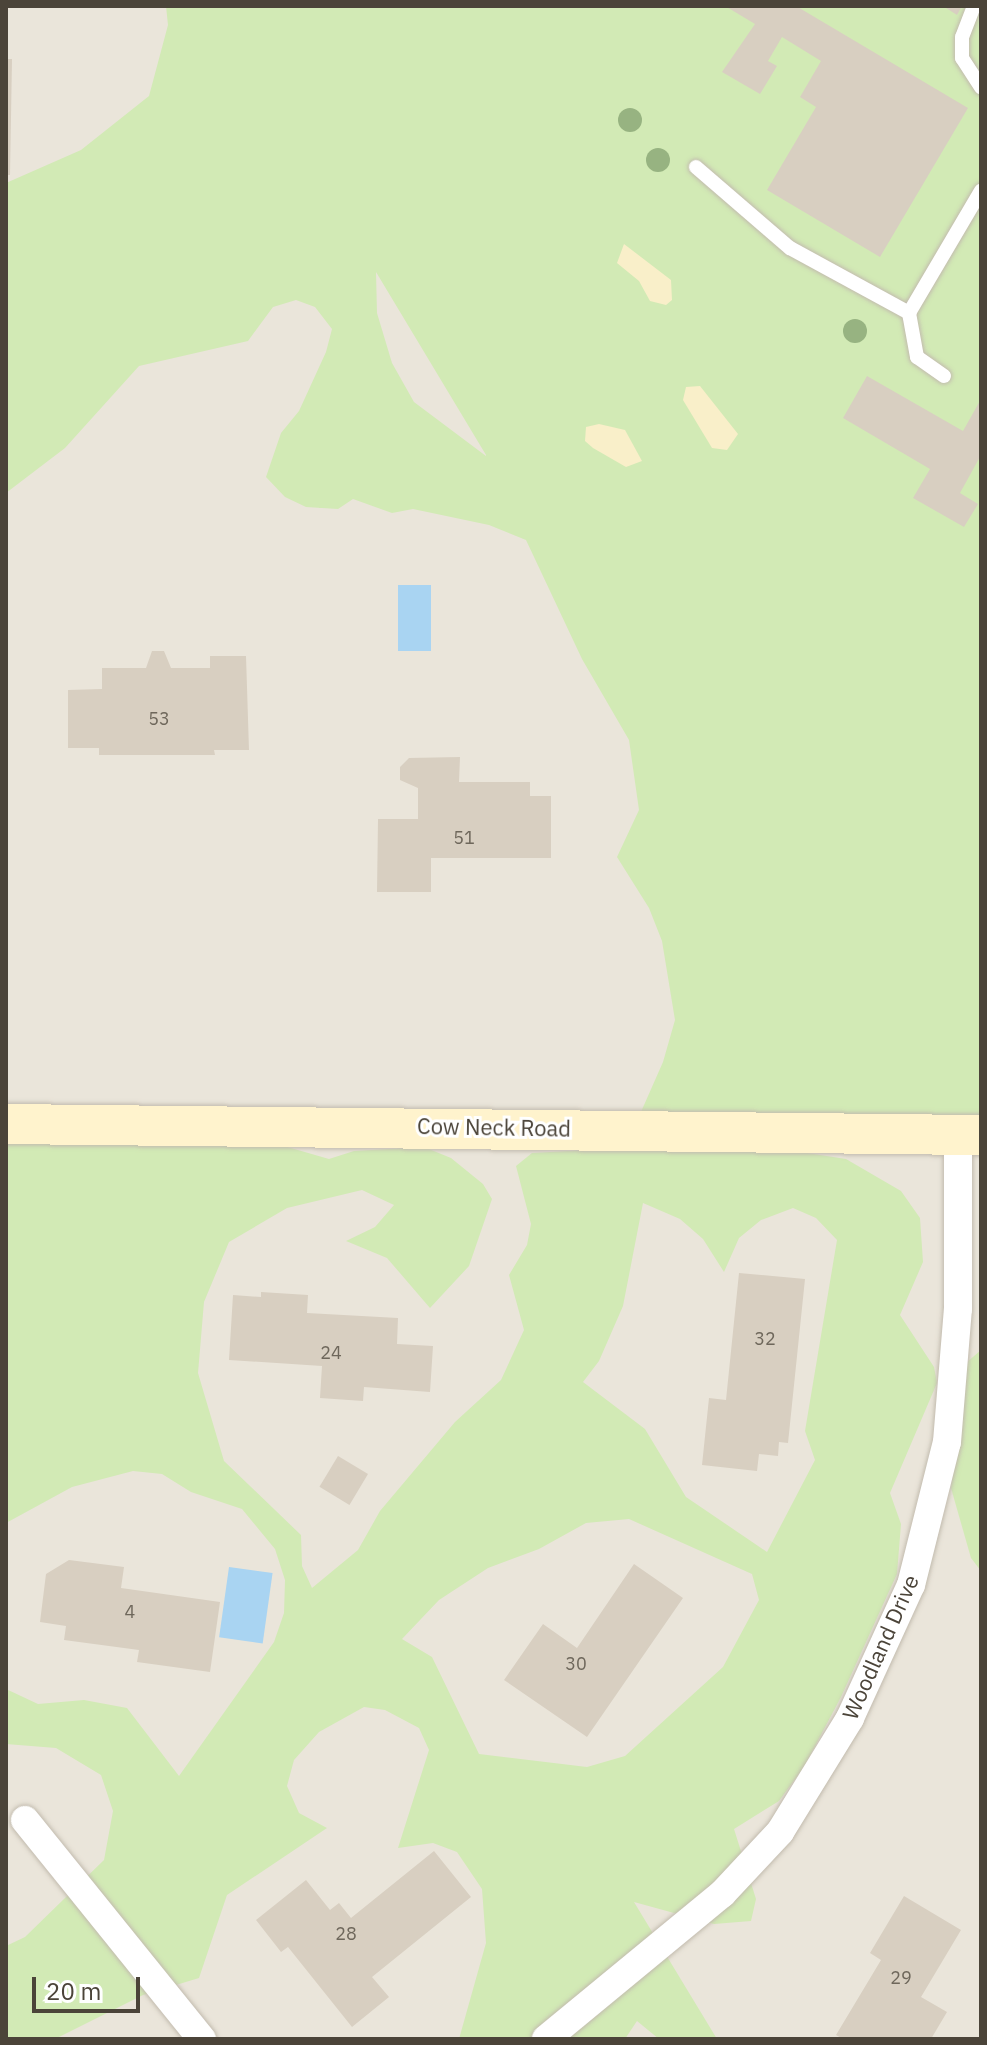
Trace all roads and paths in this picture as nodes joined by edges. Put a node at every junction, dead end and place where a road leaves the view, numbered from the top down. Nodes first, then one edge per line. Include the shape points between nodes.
1 (974, 6) edge
2 (981, 87) edge
3 (696, 167) dead end
4 (981, 191) edge
5 (909, 313) junction
6 (944, 376) dead end
7 (6, 1124) edge
8 (970, 1135) edge
9 (25, 1820) dead end
10 (202, 2039) edge
11 (546, 2039) edge

1 - 2 lane via 962,37 962,58
3 - 5 lane via 790,248
4 - 5 lane
5 - 6 lane via 917,357
7 - 8 main road, Cow Neck Road
8 - 11 street, Woodland Drive via 947,1442 911,1585 850,1718 780,1832 722,1894
9 - 10 street

